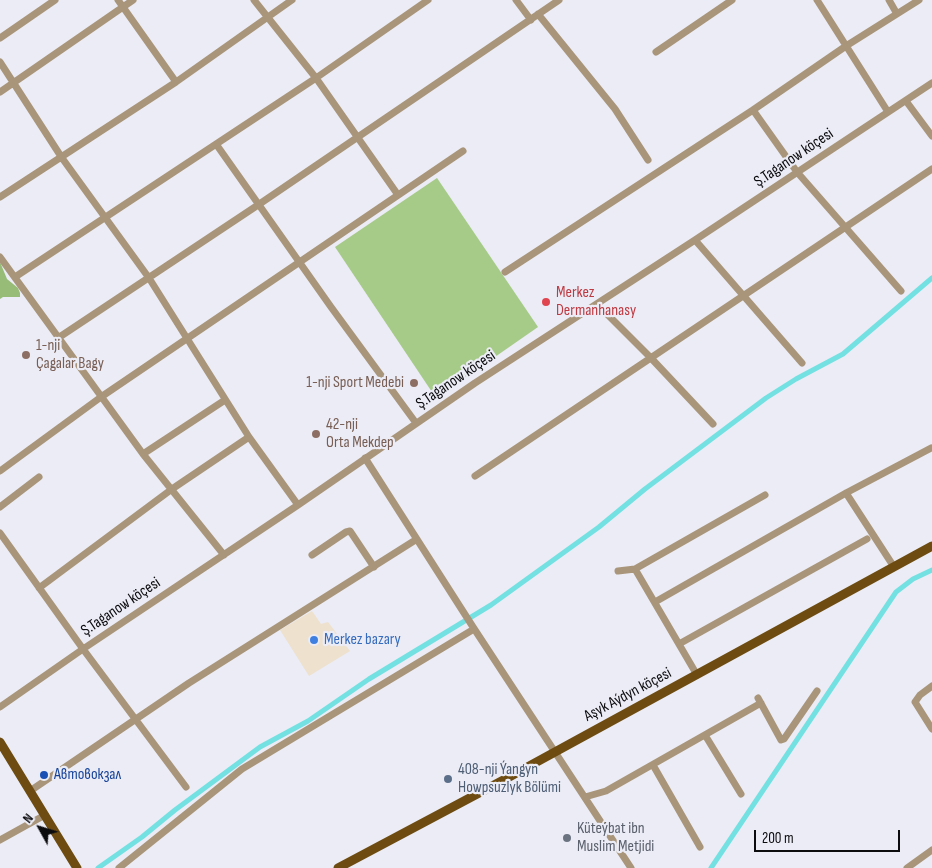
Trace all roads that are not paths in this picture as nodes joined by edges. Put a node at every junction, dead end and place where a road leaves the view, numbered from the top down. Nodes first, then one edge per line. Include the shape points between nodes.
1 (55, 0) edge
2 (118, 0) edge
3 (133, 0) edge
4 (254, 0) edge
5 (292, 0) edge
6 (516, 0) edge
7 (559, 0) edge
8 (732, 0) edge
9 (817, 0) edge
10 (889, 0) edge
11 (919, 0) edge
12 (423, 1) edge
13 (123, 7) junction
14 (538, 14) junction
15 (897, 14) junction
16 (269, 18) junction
17 (531, 20) junction
18 (0, 38) edge
19 (846, 46) junction
20 (656, 52) dead end
21 (0, 62) edge
22 (316, 78) junction
23 (14, 82) junction
24 (176, 82) junction
25 (932, 84) edge
26 (0, 92) edge
27 (906, 101) junction
28 (753, 110) junction
29 (888, 112) junction
30 (932, 136) edge
31 (358, 137) junction
32 (216, 144) junction
33 (463, 151) dead end
34 (62, 158) junction
35 (648, 160) dead end
36 (932, 170) edge
37 (797, 172) junction
38 (398, 195) junction
39 (0, 197) edge
40 (258, 205) junction
41 (106, 217) junction
42 (846, 228) junction
43 (695, 240) junction
44 (0, 256) edge
45 (300, 263) junction
46 (505, 272) dead end
47 (15, 276) junction
48 (149, 278) junction
49 (901, 290) dead end
50 (744, 296) junction
51 (597, 304) junction
52 (58, 338) junction
53 (188, 339) junction
54 (650, 358) junction
55 (802, 364) dead end
56 (101, 397) junction
57 (225, 400) junction
58 (416, 423) junction
59 (713, 424) dead end
60 (249, 436) junction
61 (931, 448) dead end
62 (143, 454) junction
63 (365, 458) junction
64 (0, 471) edge
65 (475, 476) dead end
66 (39, 477) dead end
67 (172, 489) junction
68 (846, 494) junction
69 (765, 495) dead end
70 (298, 505) junction
71 (0, 507) edge
72 (0, 533) edge
73 (417, 539) junction
74 (867, 539) dead end
75 (932, 546) edge
76 (224, 555) junction
77 (312, 555) dead end
78 (374, 567) junction
79 (894, 567) junction
80 (634, 569) junction
81 (618, 571) dead end
82 (40, 588) junction
83 (655, 602) junction
84 (473, 628) junction
85 (679, 644) junction
86 (83, 649) junction
87 (696, 675) junction
88 (932, 686) edge
89 (817, 691) dead end
90 (0, 707) edge
91 (136, 719) junction
92 (932, 729) edge
93 (706, 735) junction
94 (0, 742) edge
95 (554, 752) junction
96 (653, 765) junction
97 (186, 787) dead end
98 (30, 790) junction
99 (741, 794) dead end
100 (585, 796) junction
101 (45, 815) junction
102 (0, 840) edge
103 (700, 848) dead end
104 (932, 850) edge
105 (77, 868) edge
106 (119, 868) edge
107 (338, 868) edge
108 (631, 868) edge
109 (907, 868) edge

1 - 18 street
2 - 13 street
3 - 13 street
4 - 16 street
5 - 16 street
6 - 17 street
7 - 14 street
8 - 20 street
9 - 19 street
10 - 15 street
11 - 15 street
12 - 22 street
13 - 23 street
13 - 24 street
14 - 17 street
14 - 35 street via 615,109
15 - 19 street
16 - 22 street
16 - 24 street
17 - 31 street
19 - 28 street
19 - 29 street
21 - 23 street
22 - 31 street
22 - 32 street
23 - 26 street
23 - 34 street
24 - 34 street
25 - 27 street, Ş.Taganow köçesi
27 - 29 street, Ş.Taganow köçesi
27 - 30 street
28 - 37 street
28 - 46 street
29 - 37 street, Ş.Taganow köçesi
31 - 38 street
31 - 40 street
32 - 40 street
32 - 41 street
33 - 38 street
34 - 39 street
34 - 41 street
36 - 42 street
37 - 42 street
37 - 43 street, Ş.Taganow köçesi
38 - 45 street
40 - 45 street
40 - 48 street
41 - 47 street
41 - 48 street
42 - 49 street
42 - 50 street
43 - 50 street
43 - 51 street, Ş.Taganow köçesi
44 - 47 street
45 - 53 street
45 - 58 street
47 - 52 street
48 - 52 street
48 - 53 street
50 - 54 street
50 - 55 street
51 - 54 street
51 - 58 street, Ş.Taganow köçesi
52 - 56 street
53 - 56 street
53 - 57 street
54 - 59 street
54 - 65 street
56 - 62 street
56 - 64 street
57 - 60 street
57 - 62 street
58 - 63 street, Ş.Taganow köçesi
60 - 67 street
60 - 70 street
61 - 68 street
62 - 67 street
63 - 70 street, Ş.Taganow köçesi
63 - 73 street
66 - 71 street
67 - 76 street
67 - 82 street
68 - 79 street
68 - 83 street
69 - 80 street
70 - 76 street, Ş.Taganow köçesi
72 - 82 street
73 - 78 street
73 - 84 street
74 - 85 street
75 - 79 main road, Aşyk Aýdyn köçesi
76 - 86 street, Ş.Taganow köçesi
77 - 78 street via 350,531
78 - 91 street
79 - 87 main road, Aşyk Aýdyn köçesi
80 - 81 street
80 - 83 street
82 - 86 street
83 - 85 street
84 - 95 street
84 - 106 street via 242,769
85 - 87 street
86 - 90 street, Ş.Taganow köçesi
86 - 91 street
87 - 95 main road, Aşyk Aýdyn köçesi
88 - 92 street via 915,702
89 - 93 street via 784,739 781,740 759,701
91 - 97 street
91 - 98 street
93 - 96 street
93 - 99 street
94 - 98 main road
95 - 100 street
95 - 107 main road, Aşyk Aýdyn köçesi
96 - 100 street via 606,791
96 - 103 street
98 - 101 main road
100 - 108 street
101 - 102 street
101 - 105 main road
104 - 109 street

